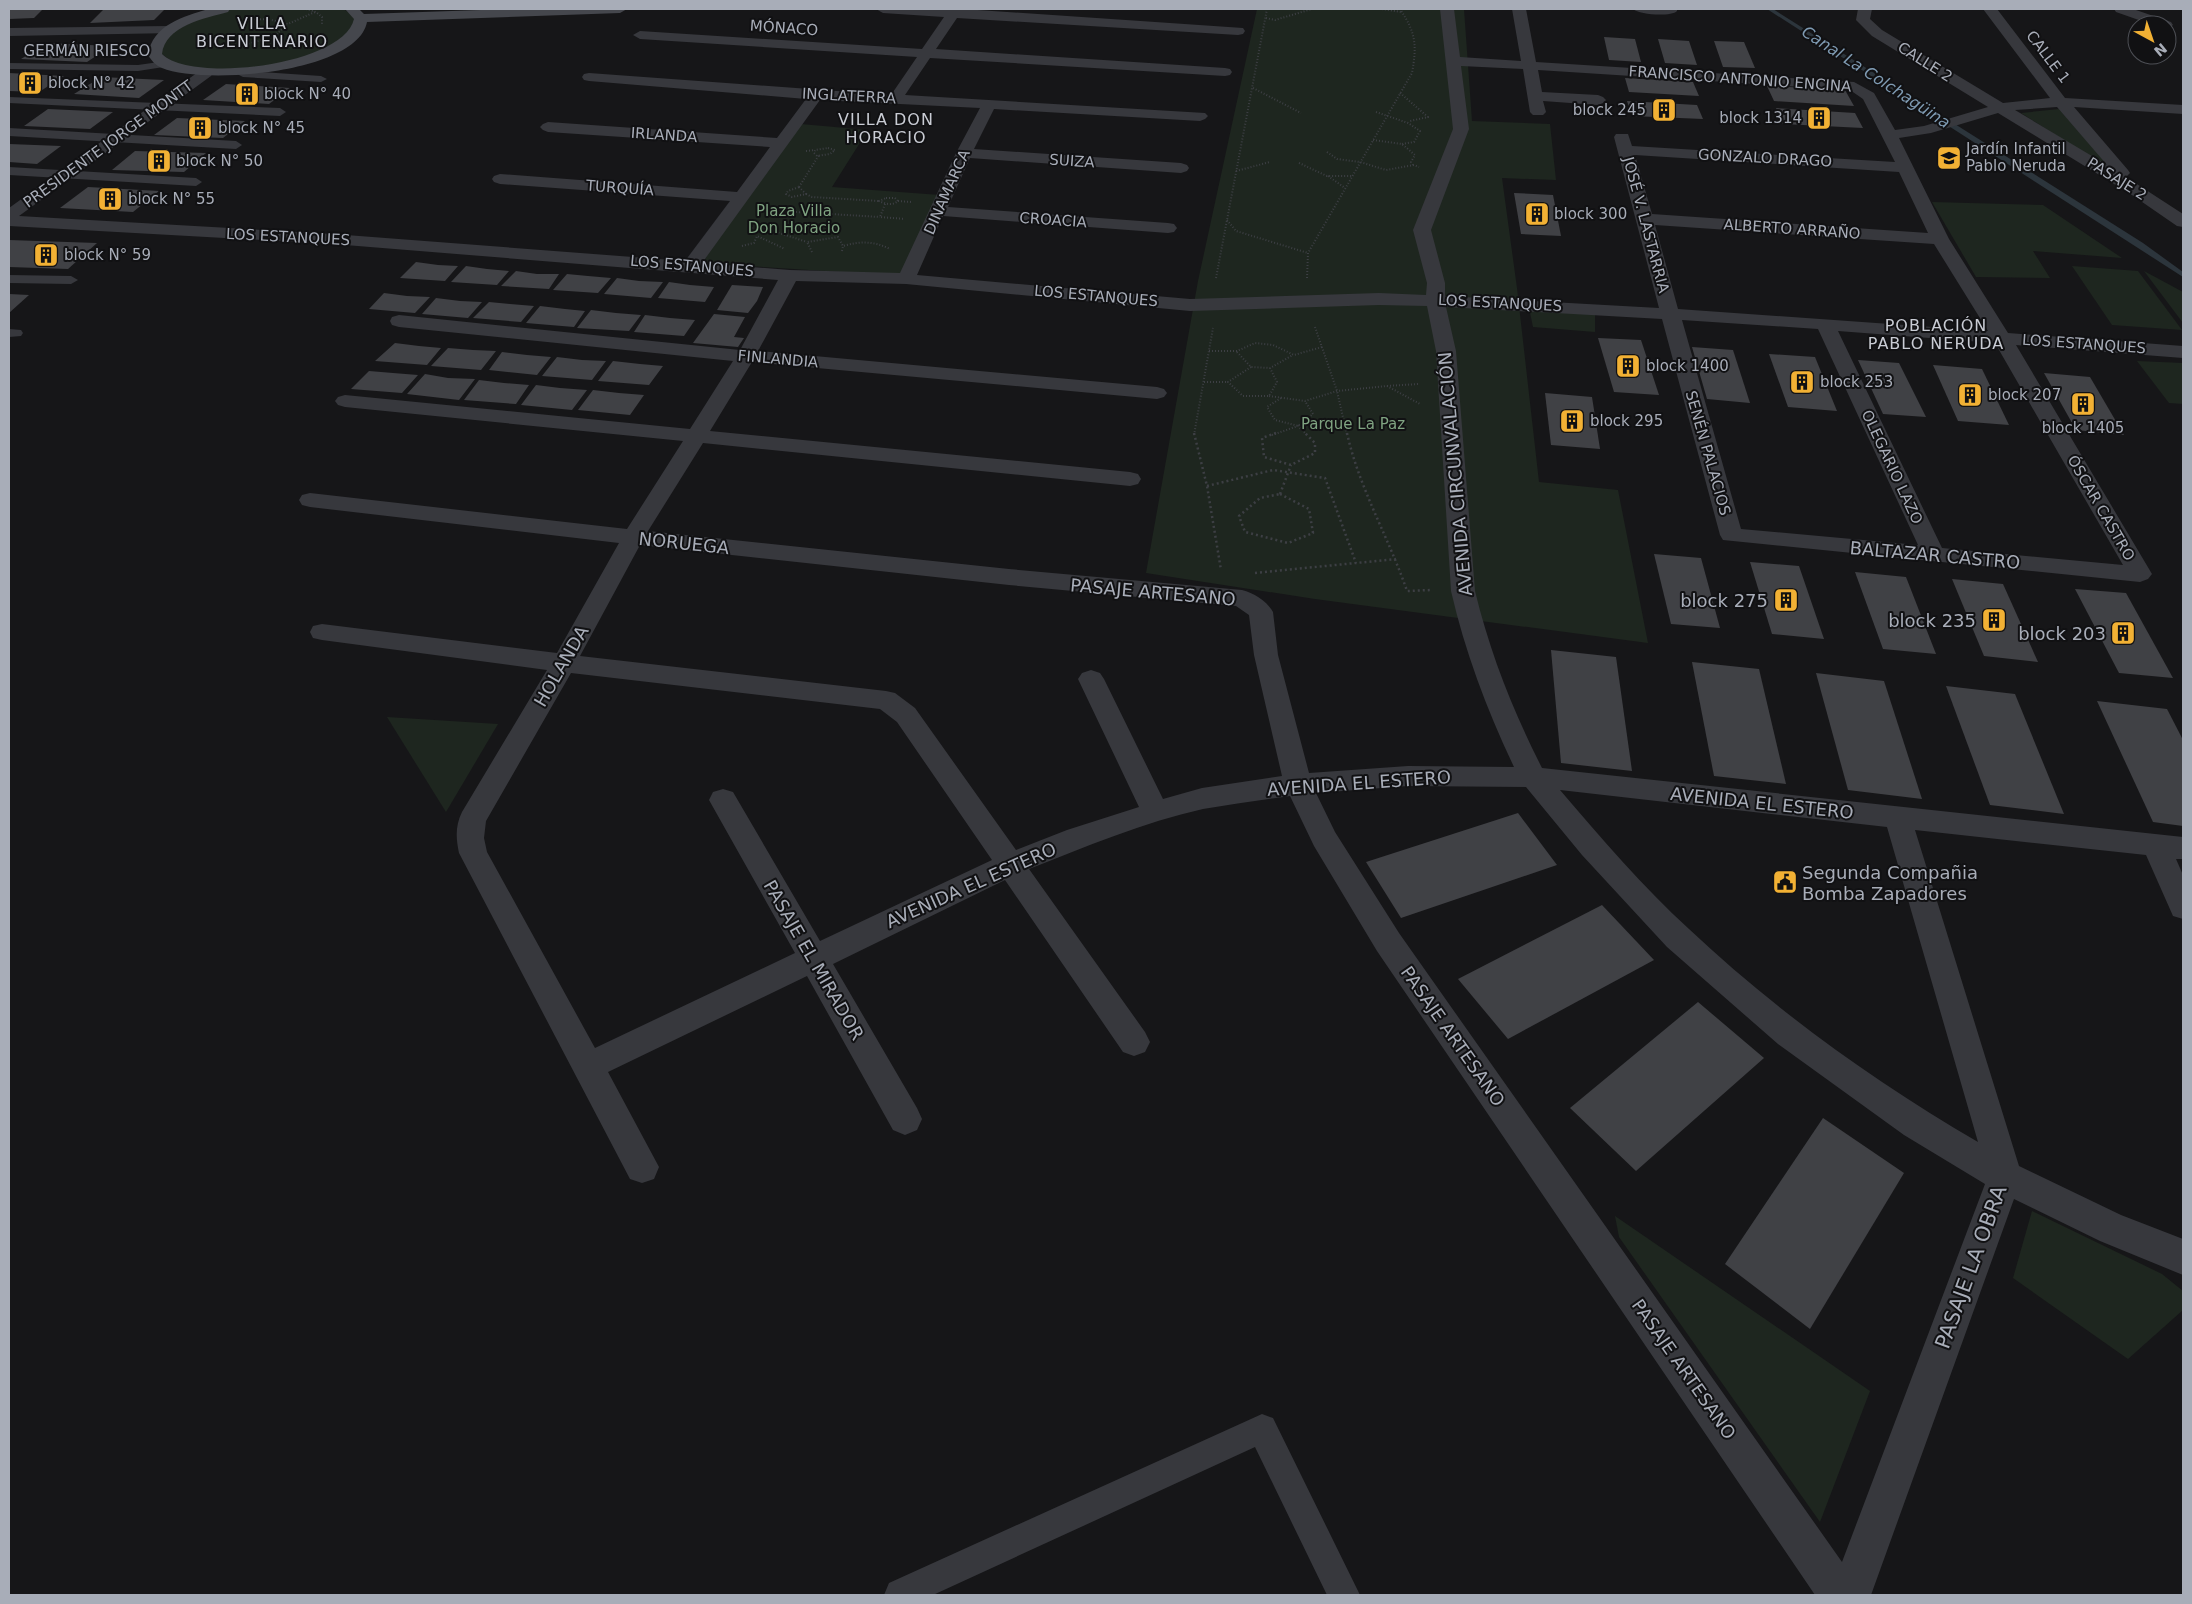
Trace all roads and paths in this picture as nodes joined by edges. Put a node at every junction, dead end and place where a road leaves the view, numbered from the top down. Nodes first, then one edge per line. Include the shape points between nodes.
1 (223, 9) edge
2 (306, 9) edge
3 (620, 9) edge
4 (883, 9) edge
5 (1267, 9) edge
6 (1312, 9) edge
7 (1382, 9) edge
8 (1400, 9) edge
9 (1447, 9) edge
10 (1519, 9) edge
11 (1640, 9) edge
12 (1670, 9) edge
13 (1864, 9) edge
14 (1990, 9) edge
15 (2121, 9) edge
16 (954, 11) edge
17 (316, 12) junction
18 (1402, 12) junction
19 (356, 13) edge
20 (2138, 15) edge
21 (1266, 18) junction
22 (1275, 20) junction
23 (240, 21) dead end
24 (288, 24) junction
25 (1265, 25) junction
26 (169, 30) junction
27 (318, 30) dead end
28 (1238, 31) dead end
29 (208, 33) dead end
30 (13, 34) edge
31 (640, 35) dead end
32 (221, 47) dead end
33 (234, 47) dead end
34 (926, 54) junction
35 (1453, 60) junction
36 (166, 64) junction
37 (9, 66) edge
38 (1530, 66) junction
39 (239, 72) junction
40 (1225, 72) dead end
41 (206, 73) junction
42 (589, 77) dead end
43 (320, 79) dead end
44 (1253, 88) junction
45 (1263, 93) junction
46 (1400, 93) junction
47 (1252, 94) junction
48 (816, 95) junction
49 (1535, 96) junction
50 (895, 99) junction
51 (9, 100) edge
52 (1598, 100) dead end
53 (2061, 102) junction
54 (162, 105) junction
55 (989, 105) junction
56 (1999, 108) junction
57 (2183, 109) edge
58 (280, 112) dead end
59 (1376, 112) dead end
60 (1538, 112) dead end
61 (1301, 113) dead end
62 (1200, 116) dead end
63 (1386, 118) junction
64 (1410, 121) junction
65 (548, 127) dead end
66 (9, 132) edge
67 (1890, 135) junction
68 (117, 138) junction
69 (1373, 140) junction
70 (780, 143) junction
71 (1402, 144) junction
72 (1624, 144) joint
73 (236, 146) dead end
74 (804, 150) dead end
75 (815, 150) junction
76 (1327, 152) dead end
77 (964, 153) junction
78 (819, 156) junction
79 (1270, 162) dead end
80 (1360, 162) junction
81 (1299, 163) dead end
82 (1414, 165) junction
83 (1420, 167) dead end
84 (1905, 167) junction
85 (1181, 168) dead end
86 (9, 171) edge
87 (1236, 171) junction
88 (66, 175) junction
89 (1327, 176) junction
90 (1352, 176) junction
91 (500, 179) dead end
92 (196, 182) dead end
93 (799, 188) junction
94 (1345, 188) junction
95 (2138, 191) junction
96 (806, 194) junction
97 (741, 198) junction
98 (879, 201) junction
99 (885, 204) junction
100 (754, 209) dead end
101 (938, 211) junction
102 (9, 216) edge
103 (880, 217) junction
104 (906, 219) dead end
105 (1644, 219) junction
106 (1227, 220) junction
107 (2183, 222) edge
108 (744, 227) dead end
109 (1168, 228) dead end
110 (1236, 230) junction
111 (1225, 232) junction
112 (1940, 239) junction
113 (807, 242) junction
114 (739, 246) dead end
115 (843, 246) junction
116 (793, 249) dead end
117 (802, 249) dead end
118 (811, 249) junction
119 (842, 251) dead end
120 (893, 251) dead end
121 (1308, 253) junction
122 (815, 258) dead end
123 (691, 266) junction
124 (790, 275) junction
125 (9, 279) edge
126 (906, 279) junction
127 (71, 280) dead end
128 (1216, 281) dead end
129 (1307, 281) dead end
130 (1435, 300) junction
131 (1669, 313) junction
132 (1312, 320) dead end
133 (399, 322) dead end
134 (1825, 324) junction
135 (1213, 326) dead end
136 (2002, 338) junction
137 (1322, 347) junction
138 (1209, 351) junction
139 (1237, 352) junction
140 (2183, 352) edge
141 (1294, 355) junction
142 (746, 356) junction
143 (1251, 367) junction
144 (1270, 368) junction
145 (1204, 382) junction
146 (1228, 382) junction
147 (1424, 383) dead end
148 (1387, 386) junction
149 (1337, 391) junction
150 (1157, 393) dead end
151 (1269, 396) junction
152 (1281, 398) junction
153 (345, 401) dead end
154 (1305, 401) junction
155 (1427, 408) dead end
156 (1298, 426) junction
157 (696, 436) junction
158 (1291, 465) junction
159 (1288, 472) junction
160 (1130, 479) dead end
161 (1207, 486) junction
162 (1280, 494) junction
163 (310, 500) dead end
164 (1731, 535) joint
165 (633, 538) junction
166 (1934, 555) junction
167 (1356, 563) junction
168 (1251, 573) dead end
169 (2140, 574) joint
170 (1222, 576) dead end
171 (1059, 583) joint
172 (322, 632) dead end
173 (564, 663) junction
174 (1091, 679) dead end
175 (1533, 777) junction
176 (1298, 784) junction
177 (723, 800) dead end
178 (1155, 812) junction
179 (1898, 818) junction
180 (2169, 847) edge
181 (1009, 865) junction
182 (2183, 907) edge
183 (813, 958) junction
184 (1134, 1042) dead end
185 (589, 1066) junction
186 (905, 1119) dead end
187 (642, 1167) dead end
188 (2005, 1177) junction
189 (2183, 1257) edge
190 (900, 1594) edge
191 (1344, 1595) edge
192 (1840, 1595) edge
193 (1850, 1595) edge

1 - 26 street
2 - 17 path
3 - 19 street
4 - 16 street
5 - 21 path
6 - 22 path
7 - 18 path
8 - 18 path
9 - 35 street, AVENIDA CIRCUNVALACIÓN
10 - 38 street
11 - 12 street
13 - 56 street, CALLE 2 via 1863,20 1877,32
14 - 53 street, CALLE 1
15 - 20 street
16 - 28 street
16 - 34 street
17 - 24 path
17 - 27 path via 323,21
18 - 46 path via 1413,29 1416,50 1412,74
19 - 39 street via 358,30 345,42 290,64
21 - 22 path
21 - 25 path
22 - 25 path
23 - 24 path via 258,19
24 - 33 path via 259,42
25 - 44 path
26 - 30 street
26 - 36 street via 157,43 155,55
29 - 32 path via 205,38 210,44
31 - 34 street, MÓNACO
34 - 40 street, MÓNACO
34 - 50 street
35 - 38 street, FRANCISCO ANTONIO ENCINA
35 - 130 street, AVENIDA CIRCUNVALACIÓN via 1461,130 1422,230 1436,282
36 - 37 lane, GERMÁN RIESCO via 138,68
36 - 41 street
38 - 49 street
38 - 67 street, FRANCISCO ANTONIO ENCINA via 1854,86 1869,96
39 - 41 street
39 - 43 lane
41 - 54 street, PRESIDENTE JORGE MONTT
42 - 48 street, INGLATERRA
44 - 45 path
44 - 47 path
45 - 47 path
45 - 61 path
46 - 63 path
46 - 64 path via 1428,117
47 - 87 path
48 - 50 street, INGLATERRA
48 - 70 street
49 - 52 street
49 - 60 street
50 - 55 street, INGLATERRA
51 - 54 lane
53 - 56 street
53 - 57 street
53 - 95 street, CALLE 1
54 - 58 lane
54 - 68 street, PRESIDENTE JORGE MONTT
55 - 62 street, INGLATERRA
55 - 77 street, DINAMARCA
56 - 67 street via 1926,130
56 - 95 street, PASAJE 2
59 - 63 path
63 - 64 path
63 - 69 path
64 - 71 path via 1420,131 1414,142
65 - 70 street, IRLANDA
66 - 68 lane
67 - 84 street, FRANCISCO ANTONIO ENCINA
68 - 73 lane
68 - 88 street, PRESIDENTE JORGE MONTT
69 - 71 path
69 - 80 path
70 - 97 street
71 - 82 path via 1415,155 1411,162
72 - 84 street, GONZALO DRAGO
72 - 105 street, JOSÉ V. LASTARRIA
74 - 75 path
75 - 78 path
75 - 78 path via 827,147 835,150
76 - 80 path via 1337,159
77 - 85 street, SUIZA
77 - 101 street, DINAMARCA
78 - 93 path
79 - 87 path
80 - 82 path via 1386,170
80 - 90 path
81 - 89 path
82 - 83 path
84 - 112 street, FRANCISCO ANTONIO ENCINA
86 - 88 lane
87 - 106 path
88 - 92 lane
88 - 102 street, PRESIDENTE JORGE MONTT
89 - 90 path
89 - 94 path
90 - 94 path
91 - 97 street, TURQUÍA
93 - 96 path
93 - 96 path via 786,194 792,197
94 - 121 path
95 - 107 street, PASAJE 2
96 - 98 path
97 - 123 street
98 - 99 path
98 - 99 path via 895,198 898,201
99 - 103 path
100 - 103 path
101 - 109 street, CROACIA
101 - 126 street, DINAMARCA
102 - 123 street, LOS ESTANQUES
103 - 104 path
105 - 112 street, ALBERTO ARRAÑO
105 - 131 street, JOSÉ V. LASTARRIA
106 - 110 path
106 - 111 path
108 - 113 path via 767,229
110 - 111 path
110 - 121 path
111 - 128 path
112 - 136 street, FRANCISCO ANTONIO ENCINA
113 - 115 path via 838,237
113 - 118 path
114 - 116 path via 754,243 757,236
115 - 119 path
115 - 120 path via 855,242 878,243
117 - 118 path
118 - 122 path
121 - 129 path
123 - 124 street, LOS ESTANQUES
124 - 126 street, LOS ESTANQUES
124 - 142 street, HOLANDA
125 - 127 lane
126 - 130 street, LOS ESTANQUES via 1190,305
130 - 131 street, LOS ESTANQUES
130 - 175 street, AVENIDA CIRCUNVALACIÓN via 1446,351 1462,591 1472,630 1508,727
131 - 134 street, LOS ESTANQUES
131 - 164 street, SENÉN PALACIOS
132 - 137 path
133 - 142 street, FINLANDIA
134 - 136 street, LOS ESTANQUES
134 - 166 street, OLEGARIO LAZO
135 - 138 path
136 - 140 street, LOS ESTANQUES
136 - 169 street, ÓSCAR CASTRO
137 - 141 path
137 - 149 path
138 - 139 path
138 - 145 path
139 - 141 path via 1255,342 1273,345
139 - 143 path
141 - 144 path
142 - 150 street, FINLANDIA
142 - 157 street, HOLANDA
143 - 144 path
143 - 146 path
144 - 151 path via 1277,382
145 - 146 path
145 - 161 path via 1194,432
146 - 151 path via 1243,396
147 - 148 path
148 - 149 path
148 - 155 path
149 - 154 path
149 - 167 path via 1352,456 1396,559
151 - 152 path
152 - 154 path
152 - 156 path via 1267,407 1275,420
153 - 157 street
154 - 156 path via 1313,414
156 - 158 path via 1315,443 1315,453
156 - 158 path via 1262,438 1264,457
157 - 160 street
157 - 165 street, HOLANDA
158 - 159 path
159 - 161 path via 1273,470
159 - 162 path
159 - 167 path via 1325,478
161 - 170 path
162 - 162 path via 1260,498 1239,516 1245,532 1288,543 1313,533 1309,509
163 - 165 street, NORUEGA
164 - 166 street, BALTAZAR CASTRO
165 - 171 street, NORUEGA
165 - 173 street, HOLANDA
166 - 169 street, BALTAZAR CASTRO
167 - 168 path
171 - 176 street, PASAJE ARTESANO via 1242,598 1254,606 1261,612 1266,655
172 - 173 street
173 - 181 street via 886,700 906,715
173 - 185 street, HOLANDA via 472,820 470,838 473,853
174 - 178 street
175 - 176 street, AVENIDA EL ESTERO via 1408,776
175 - 179 street, AVENIDA EL ESTERO
175 - 188 street, AVENIDA CIRCUNVALACIÓN via 1592,847 1698,957 1789,1034 1852,1080 1916,1124
176 - 178 street, AVENIDA EL ESTERO via 1202,799
176 - 192 street, PASAJE ARTESANO via 1324,838 1388,942
177 - 183 street, PASAJE EL MIRADOR
178 - 181 street, AVENIDA EL ESTERO
179 - 180 street, AVENIDA EL ESTERO
179 - 188 street, PASAJE LA OBRA
180 - 182 street
181 - 183 street, AVENIDA EL ESTERO
181 - 184 street
183 - 185 street, AVENIDA EL ESTERO
183 - 186 street, PASAJE EL MIRADOR
185 - 187 street, HOLANDA
188 - 189 street, AVENIDA CIRCUNVALACIÓN via 2112,1229
188 - 193 street, PASAJE LA OBRA
190 - 191 lane via 1262,1429

